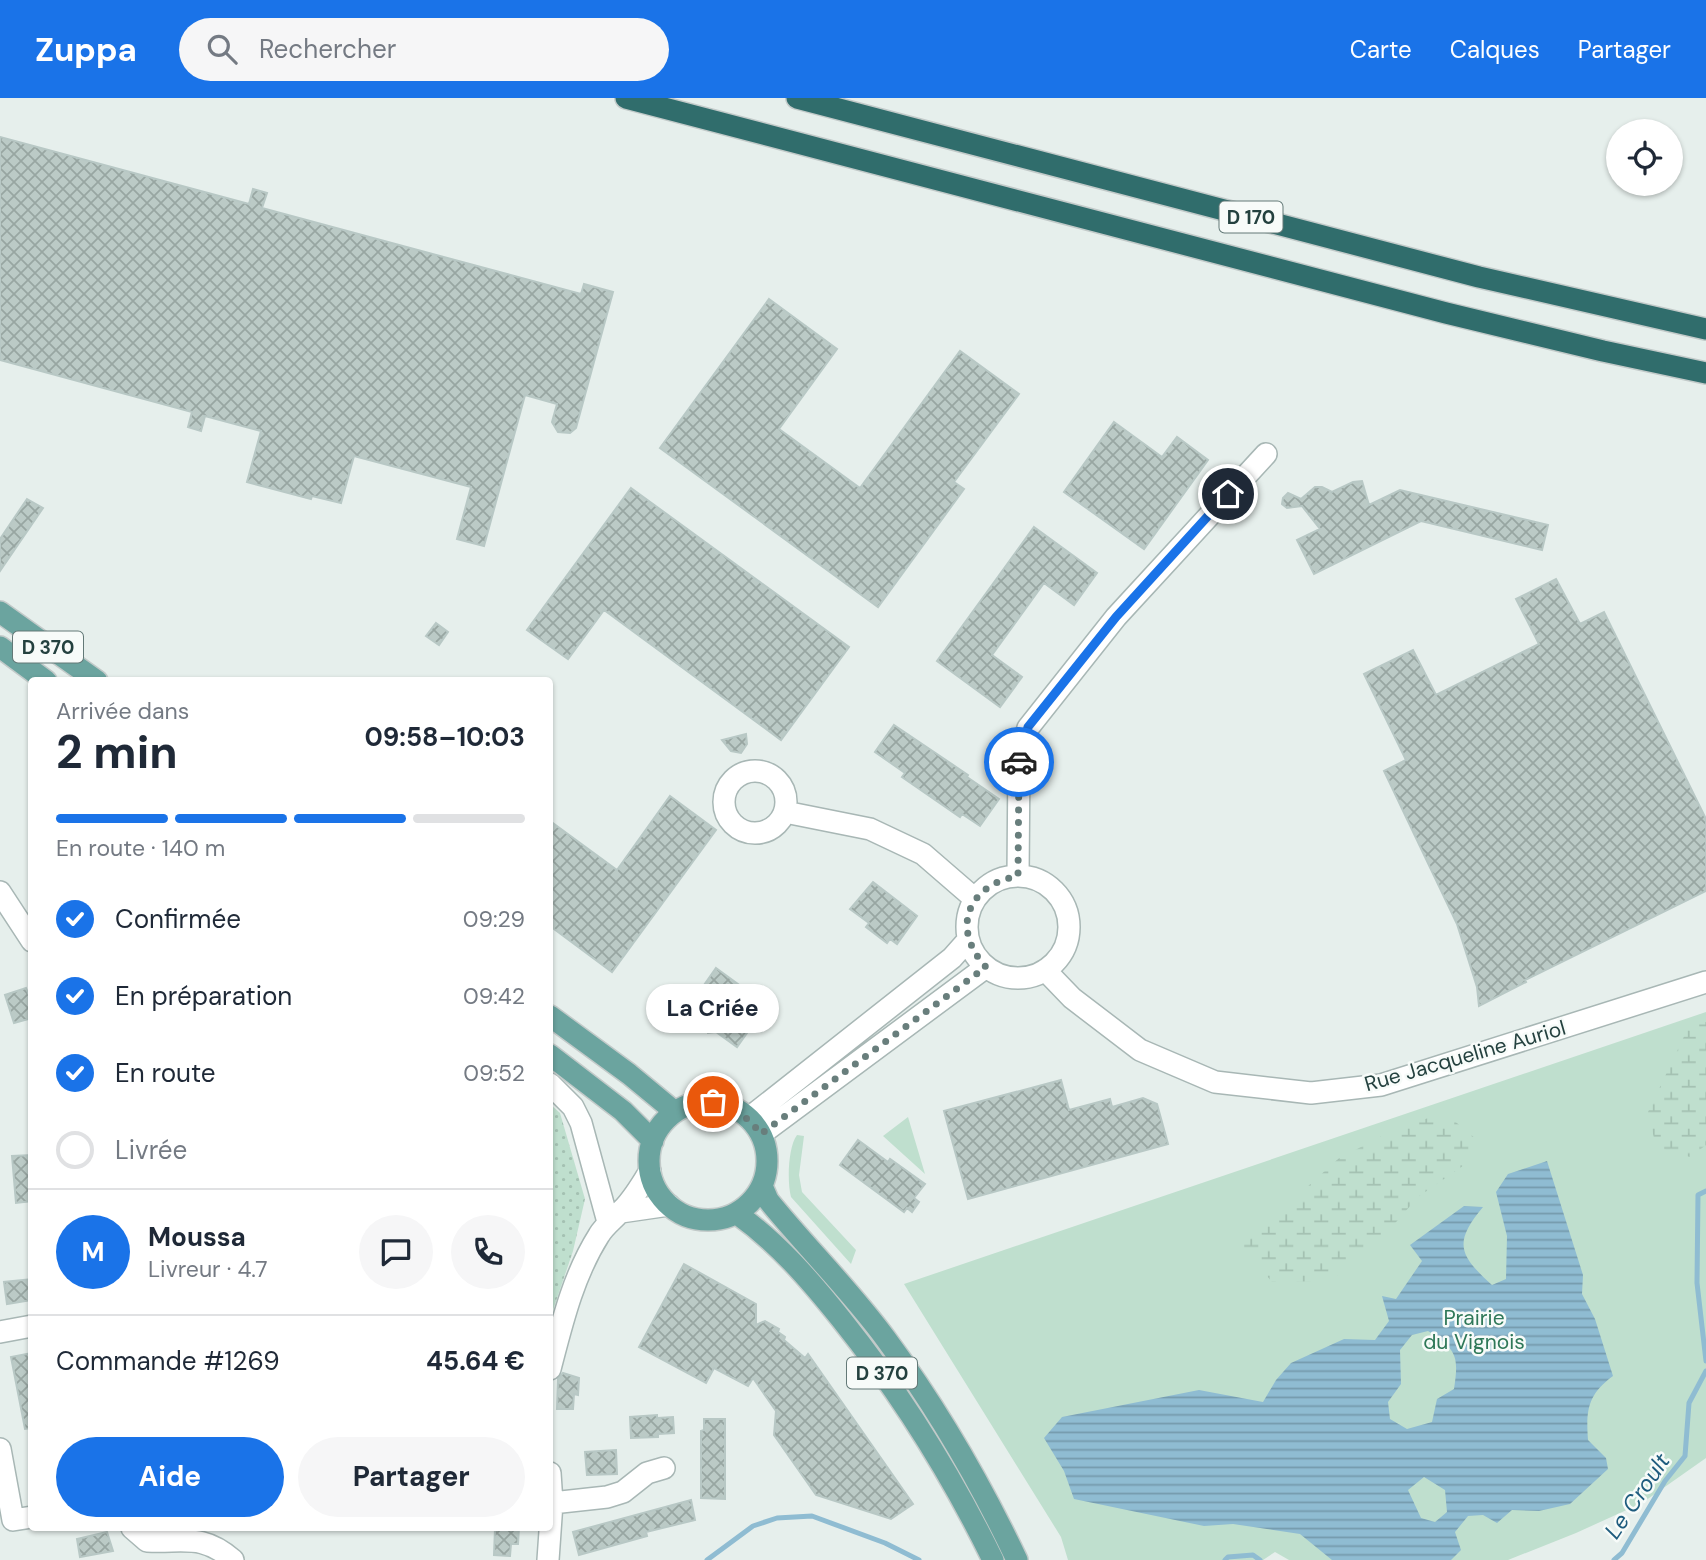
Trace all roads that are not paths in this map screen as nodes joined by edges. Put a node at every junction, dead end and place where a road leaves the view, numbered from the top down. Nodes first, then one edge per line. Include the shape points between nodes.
1 (626, 98) edge
2 (797, 98) edge
3 (1706, 329) edge
4 (1706, 373) edge
5 (1266, 454) dead end
6 (0, 612) edge
7 (0, 647) edge
8 (41, 677) edge
9 (91, 677) edge
10 (785, 812) dead end
11 (1018, 876) junction
12 (0, 892) edge
13 (975, 899) junction
14 (28, 935) edge
15 (968, 940) junction
16 (986, 967) junction
17 (1045, 970) junction
18 (1706, 982) edge
19 (553, 1018) edge
20 (553, 1057) edge
21 (553, 1087) edge
22 (675, 1112) junction
23 (755, 1126) junction
24 (653, 1141) junction
25 (650, 1171) junction
26 (762, 1186) junction
27 (669, 1205) junction
28 (736, 1213) junction
29 (614, 1217) junction
30 (28, 1327) edge
31 (0, 1332) edge
32 (553, 1356) edge
33 (0, 1449) edge
34 (664, 1468) dead end
35 (553, 1503) edge
36 (22, 1519) edge
37 (135, 1531) edge
38 (550, 1531) edge
39 (233, 1560) edge
40 (548, 1560) edge
41 (993, 1560) edge
42 (1017, 1560) edge

1 - 4 highway, D 170 via 1471,319
2 - 3 highway, D 170 via 1479,277
5 - 11 street via 1116,617 1028,727 1019,758
6 - 9 main road, D 370
7 - 8 main road, D 370
10 - 13 street via 880,834 923,854
11 - 13 street via 1001,879
11 - 17 street via 1047,886 1066,911 1066,943 1058,959
12 - 14 street
13 - 15 street via 969,912
15 - 16 street
15 - 23 street
16 - 17 street via 1011,978
16 - 23 street
17 - 18 street, Rue Jacqueline Auriol via 1072,998 1140,1050 1215,1082 1311,1093 1381,1085
19 - 22 main road
20 - 24 main road via 623,1111
21 - 29 street via 573,1107
22 - 23 main road via 713,1102 733,1107
22 - 24 main road
23 - 26 main road via 767,1151
24 - 25 main road
25 - 27 main road
25 - 29 street
26 - 28 main road
26 - 42 main road, D 370 via 768,1200 854,1298 916,1382 963,1456
27 - 28 main road via 705,1220
27 - 29 street
28 - 41 main road, D 370 via 794,1262 871,1356 950,1477
29 - 32 street via 587,1258 566,1306
30 - 31 street
33 - 36 street
34 - 35 street via 648,1473 623,1492
37 - 39 street via 147,1541 196,1540
38 - 40 street

